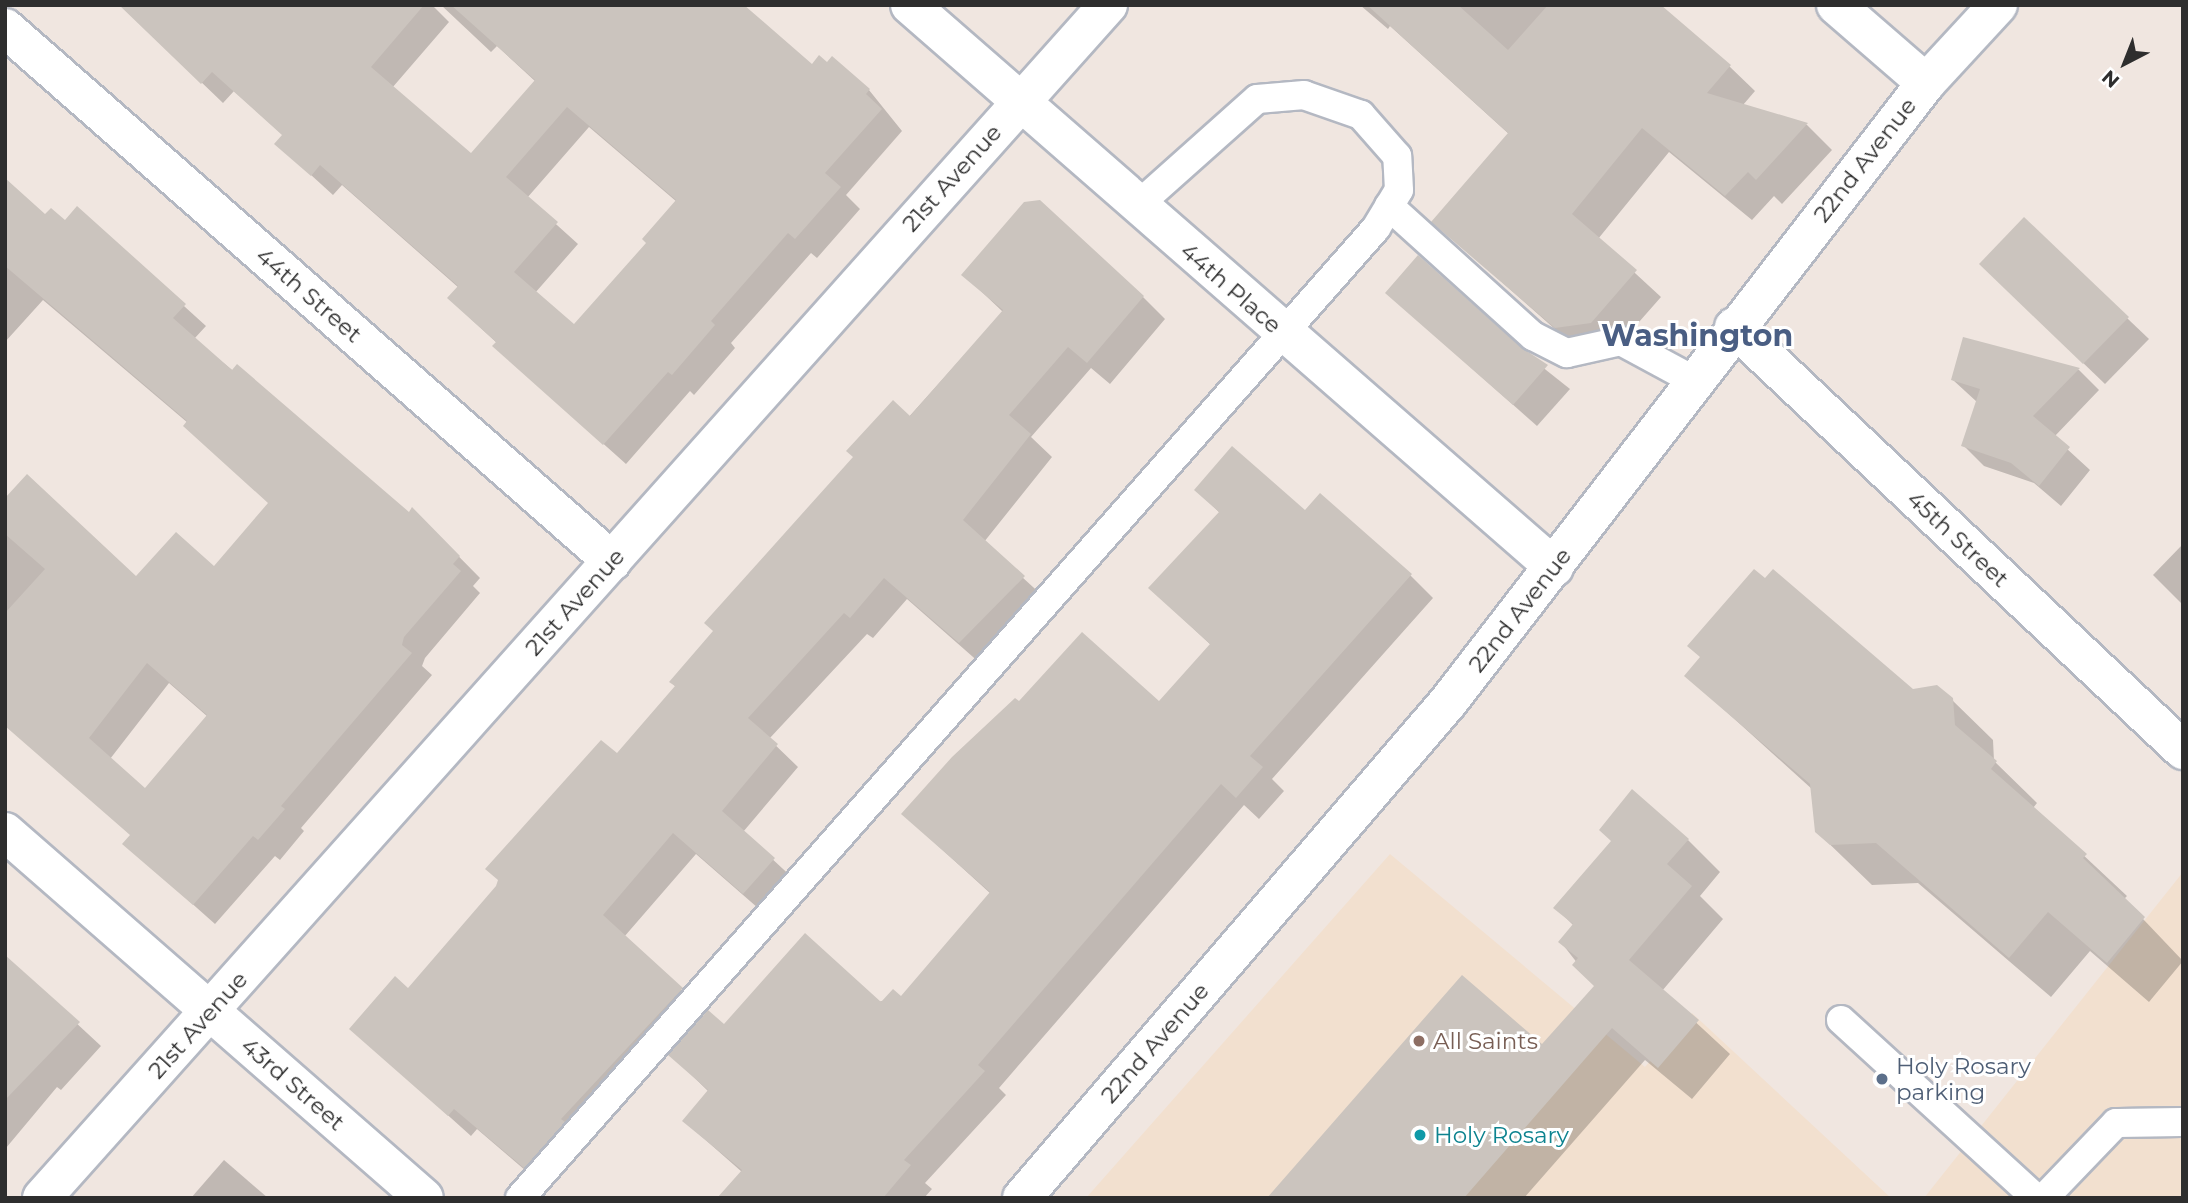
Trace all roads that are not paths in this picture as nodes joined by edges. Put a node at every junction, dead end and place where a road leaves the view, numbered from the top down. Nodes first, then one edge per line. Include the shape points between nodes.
1 (14, 5) edge
2 (910, 5) edge
3 (1108, 5) edge
4 (1836, 5) edge
5 (1998, 5) edge
6 (5, 15) edge
7 (5, 28) edge
8 (1926, 83) junction
9 (1021, 101) junction
10 (1138, 205) junction
11 (1389, 206) junction
12 (1734, 327) junction
13 (1282, 333) junction
14 (1693, 380) junction
15 (612, 561) junction
16 (1554, 566) junction
17 (2183, 750) edge
18 (5, 832) edge
19 (210, 1012) junction
20 (1841, 1020) dead end
21 (2183, 1122) edge
22 (42, 1198) edge
23 (424, 1198) edge
24 (520, 1198) edge
25 (1022, 1198) edge
26 (2036, 1198) edge
27 (2044, 1198) edge

1 - 6 lane
2 - 9 street, 44th Place
3 - 9 street, 21st Avenue
4 - 8 street
5 - 8 street, 22nd Avenue
7 - 15 street, 44th Street
8 - 12 street, 22nd Avenue
9 - 10 street, 44th Place
9 - 15 street, 21st Avenue
10 - 11 lane via 1257,99 1304,95 1361,115 1398,156 1399,190
10 - 13 street, 44th Place
11 - 13 lane via 1376,228
11 - 14 lane via 1533,336 1567,353 1621,341
12 - 14 street, 22nd Avenue
12 - 17 street, 45th Street
13 - 16 street, 44th Place
13 - 24 lane
14 - 16 street, 22nd Avenue
15 - 19 street, 21st Avenue
16 - 25 street, 22nd Avenue via 1449,701
18 - 19 street, 43rd Street
19 - 22 street, 21st Avenue
19 - 23 street, 43rd Street
20 - 26 lane
21 - 27 lane via 2116,1123

